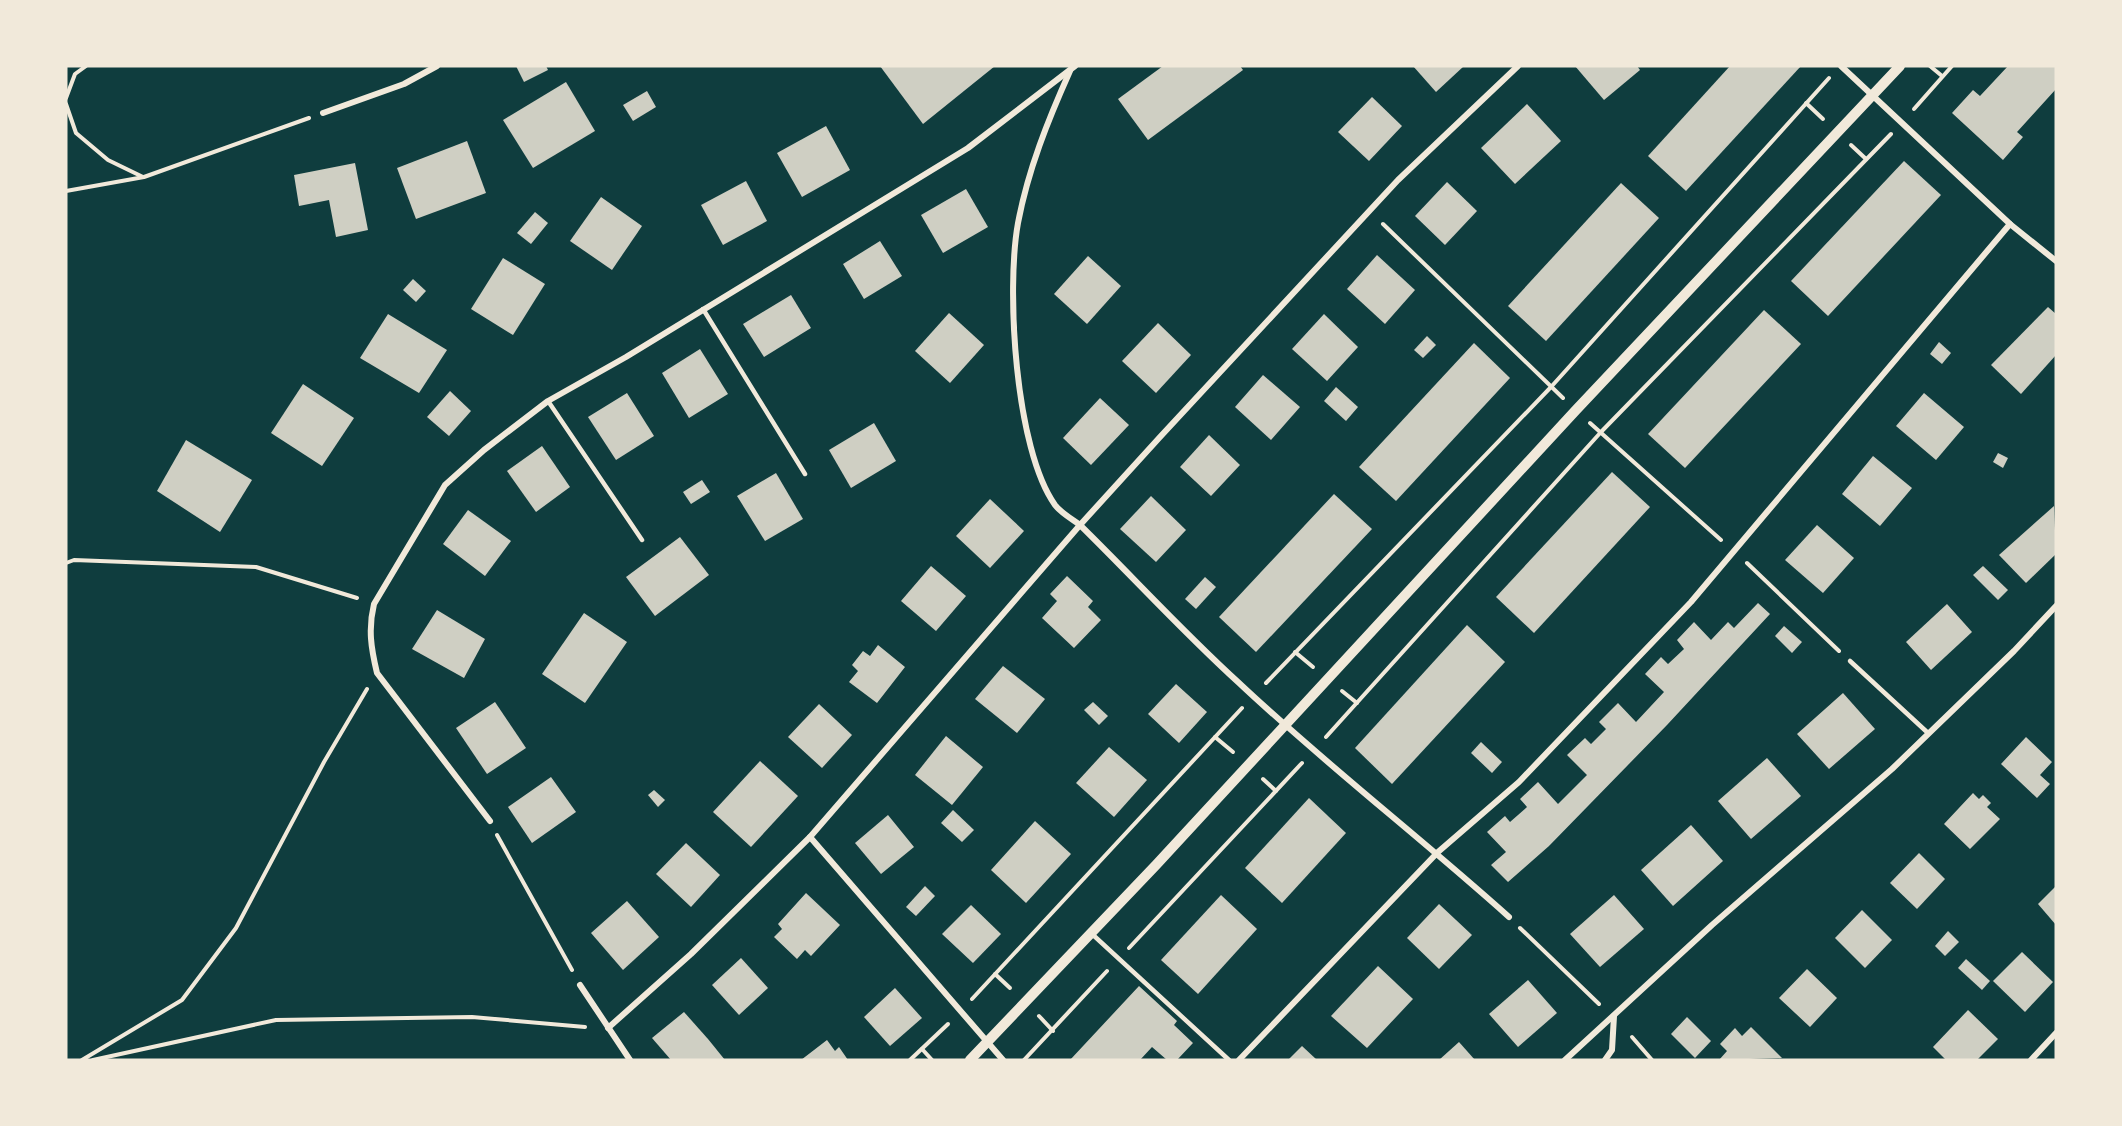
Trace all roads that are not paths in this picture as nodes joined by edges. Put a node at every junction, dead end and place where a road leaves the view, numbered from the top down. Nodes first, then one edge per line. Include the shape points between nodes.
1 (437, 66) edge
2 (1518, 66) edge
3 (1841, 66) edge
4 (1900, 66) edge
5 (1072, 68) edge
6 (1873, 95) junction
7 (323, 113) road end
8 (2010, 224) junction
9 (2056, 261) edge
10 (703, 309) junction
11 (548, 401) junction
12 (805, 474) dead end
13 (1080, 525) junction
14 (642, 540) dead end
15 (2056, 606) edge
16 (1850, 661) road end
17 (1286, 723) junction
18 (1928, 734) junction
19 (490, 821) road end
20 (810, 837) junction
21 (1438, 852) junction
22 (1509, 917) road end
23 (1092, 933) junction
24 (580, 985) road end
25 (1614, 1016) junction
26 (608, 1028) junction
27 (2056, 1033) edge
28 (987, 1042) junction
29 (630, 1060) edge
30 (970, 1060) edge
31 (1003, 1060) edge
32 (1229, 1060) edge
33 (1239, 1060) edge
34 (1565, 1060) edge
35 (1605, 1060) edge
36 (2031, 1060) edge

1 - 7 street via 404,84
2 - 13 street via 1369,211
3 - 6 street
4 - 6 street
5 - 10 street via 968,148
5 - 13 street via 1046,126 1018,223 1011,296 1027,426 1040,474 1056,506
6 - 8 street
6 - 17 street
8 - 9 street
8 - 21 street via 1735,552 1519,782
10 - 11 street
10 - 12 lane
11 - 14 lane
11 - 19 street via 445,485 374,604 369,625 377,673
13 - 17 street via 1253,696
13 - 20 street
15 - 18 street
16 - 18 lane
17 - 21 street via 1327,763
17 - 23 street
18 - 25 street
20 - 26 street via 691,954
20 - 28 street
21 - 22 street
21 - 33 street
23 - 28 street
23 - 32 lane
24 - 26 street
25 - 34 street
25 - 35 street via 1612,1050
26 - 29 street
27 - 36 street
28 - 30 street
28 - 31 street

